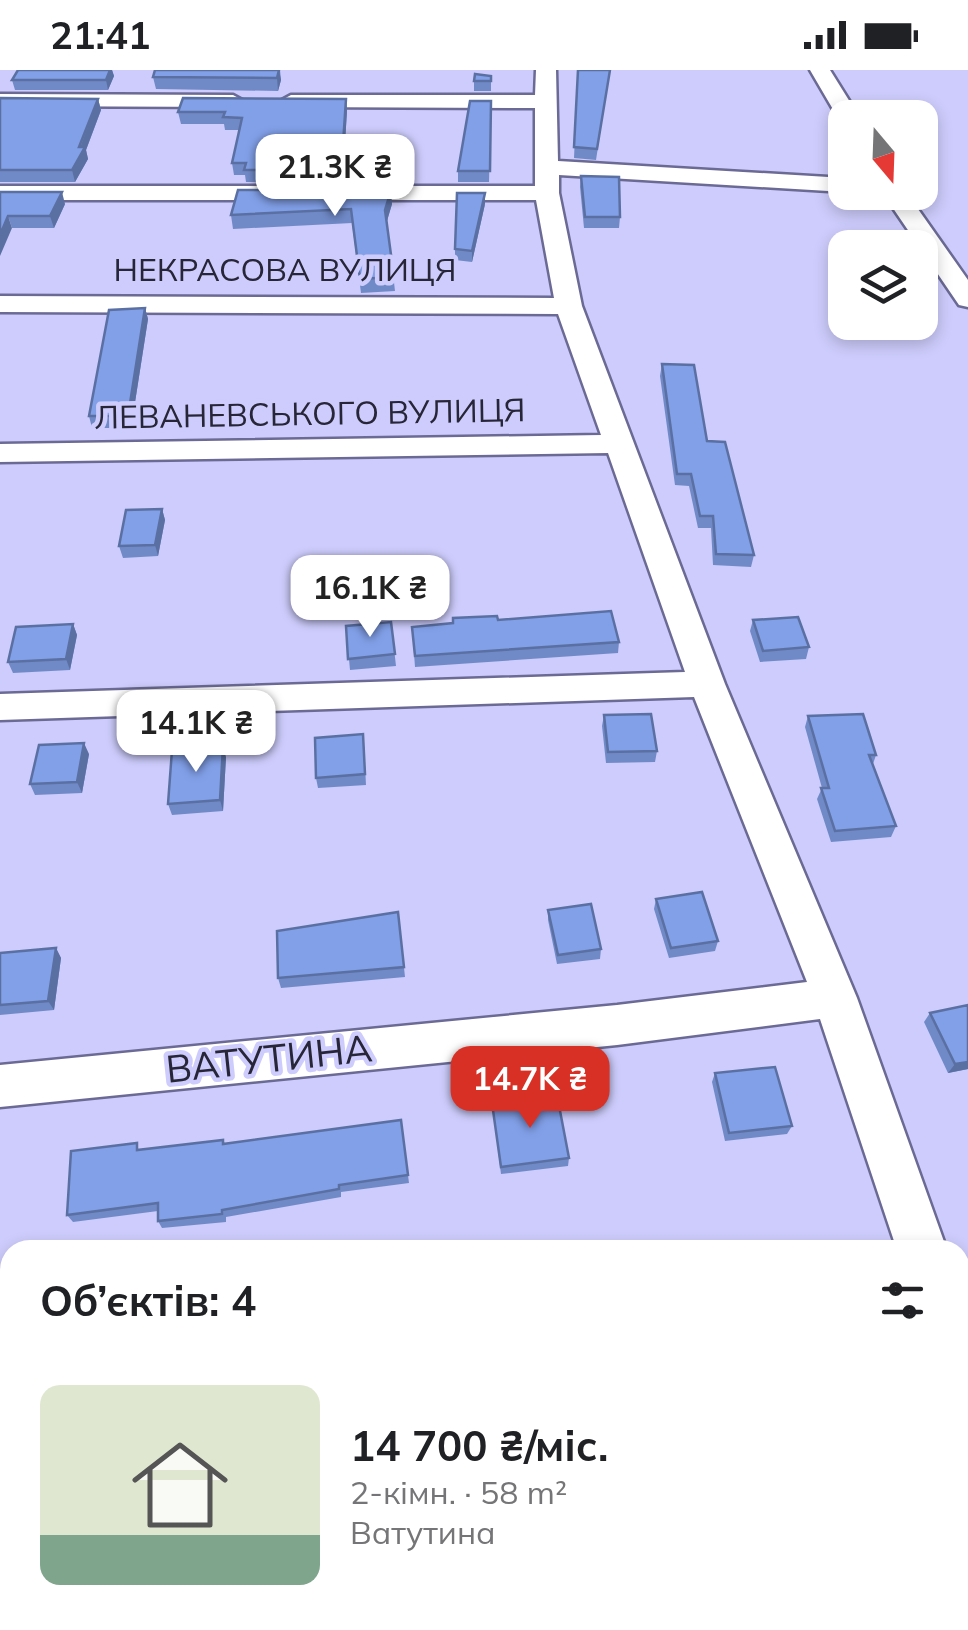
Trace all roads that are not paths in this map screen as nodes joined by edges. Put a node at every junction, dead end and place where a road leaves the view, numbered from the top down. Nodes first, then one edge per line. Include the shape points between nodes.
1 (820, 70) edge
2 (546, 86) edge
3 (0, 100) edge
4 (838, 100) edge
5 (546, 180) junction
6 (828, 185) edge
7 (0, 193) edge
8 (906, 210) edge
9 (968, 299) edge
10 (0, 304) edge
11 (570, 306) junction
12 (621, 444) junction
13 (0, 453) edge
14 (707, 684) junction
15 (0, 706) edge
16 (836, 998) junction
17 (0, 1086) edge
18 (919, 1240) edge

1 - 4 street
2 - 3 street
2 - 5 street
5 - 6 street
5 - 7 street
5 - 11 street
8 - 9 street
10 - 11 street, НЕКРАСОВА ВУЛИЦЯ
11 - 12 street
12 - 13 street, ЛЕВАНЕВСЬКОГО ВУЛИЦЯ
12 - 14 street
14 - 15 street
14 - 16 street
16 - 17 street, ВАТУТИНА
16 - 18 street

